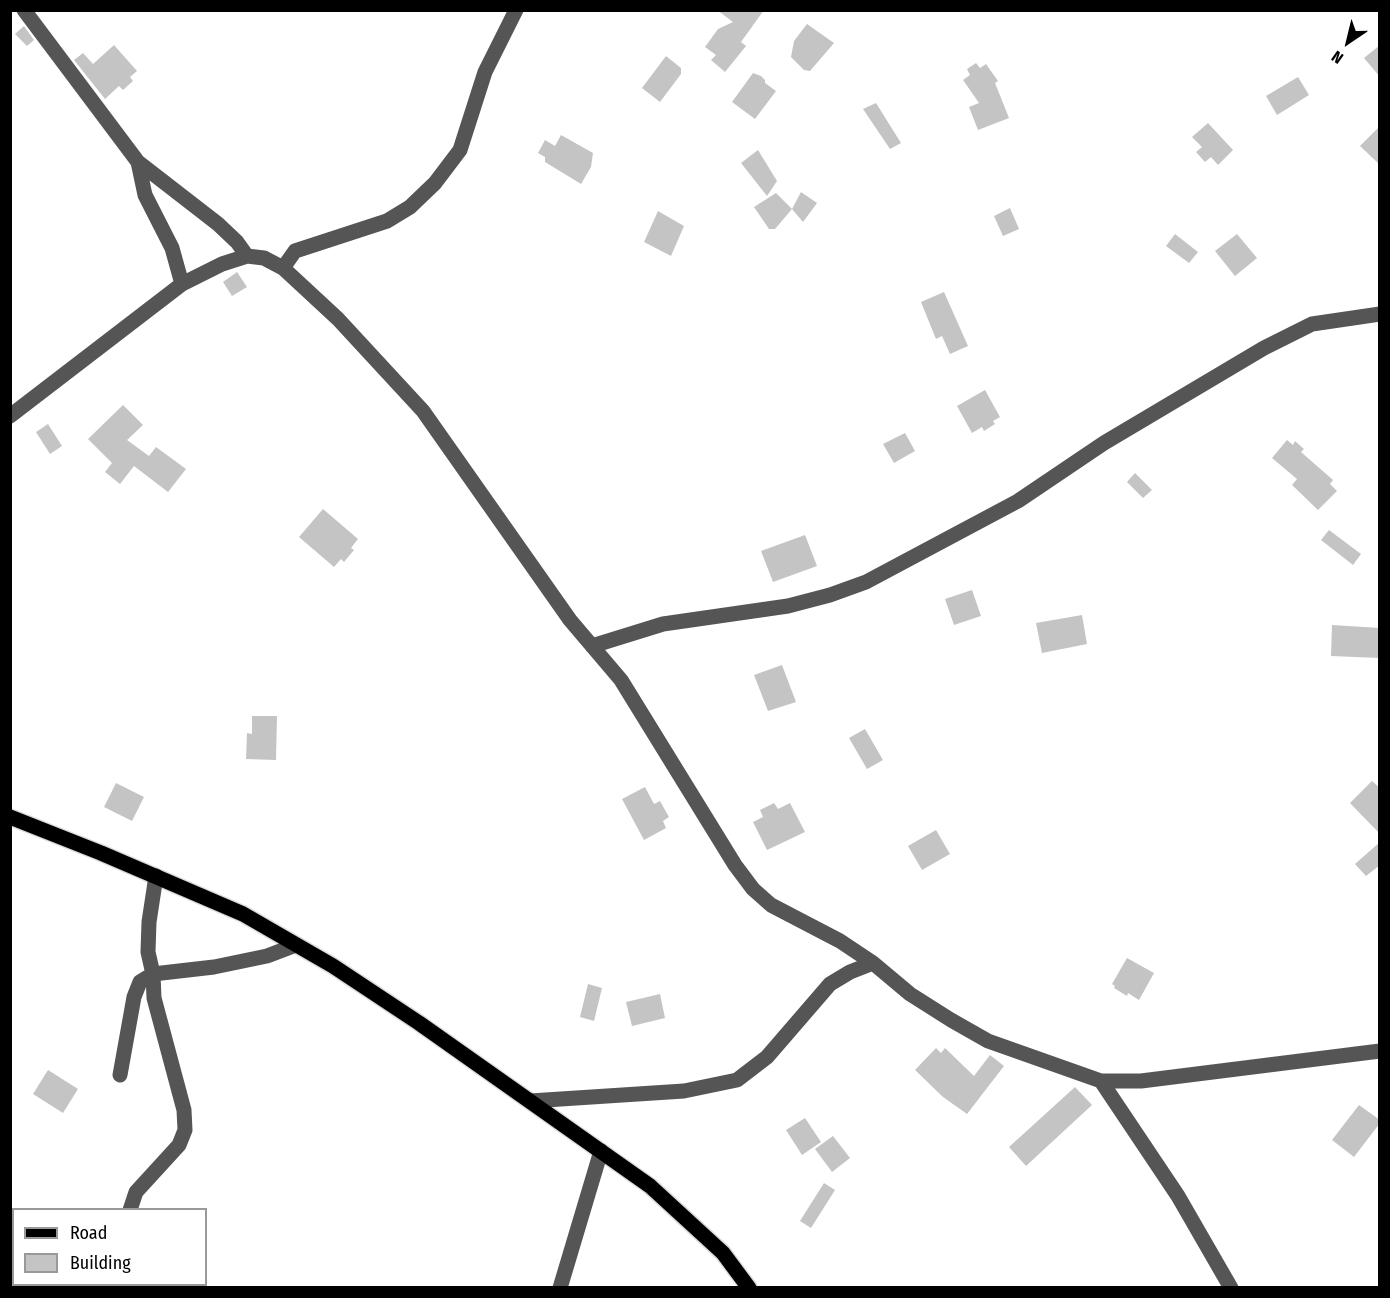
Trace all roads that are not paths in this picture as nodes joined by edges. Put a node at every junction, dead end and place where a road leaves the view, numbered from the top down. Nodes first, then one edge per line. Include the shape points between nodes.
1 (516, 10) edge
2 (28, 12) edge
3 (138, 162) junction
4 (247, 256) junction
5 (283, 268) junction
6 (182, 284) junction
7 (1380, 314) edge
8 (10, 416) edge
9 (592, 646) junction
10 (10, 817) edge
11 (156, 876) junction
12 (296, 945) junction
13 (873, 963) junction
14 (153, 974) junction
15 (1380, 1052) edge
16 (120, 1075) dead end
17 (1101, 1081) junction
18 (530, 1101) junction
19 (601, 1151) junction
20 (130, 1208) edge
21 (560, 1287) edge
22 (748, 1287) edge
23 (1231, 1287) edge

1 - 5 street via 485,72 460,150 435,183 410,207 387,221 295,252
2 - 3 street
3 - 4 street via 218,224
3 - 6 street via 145,195 172,249
4 - 5 street via 264,258
4 - 6 street
5 - 9 street via 338,319 423,411
6 - 8 street
7 - 9 street via 1312,324 1264,348 1104,443 1018,501 866,582 788,606 663,624
9 - 13 street via 621,680 753,889 771,905
10 - 11 main road
11 - 12 main road via 243,914
11 - 14 street via 148,952
12 - 14 street via 267,956 214,967
12 - 18 main road via 343,972
13 - 17 street via 910,994 988,1041
13 - 18 street via 830,984 767,1057 737,1080 684,1091
14 - 16 street via 140,982 134,997
14 - 20 street via 154,998 184,1110 185,1130 179,1144 136,1192
15 - 17 street via 1141,1081
17 - 23 street via 1178,1196
18 - 19 main road
19 - 21 street
19 - 22 main road via 650,1186 696,1227 723,1253

